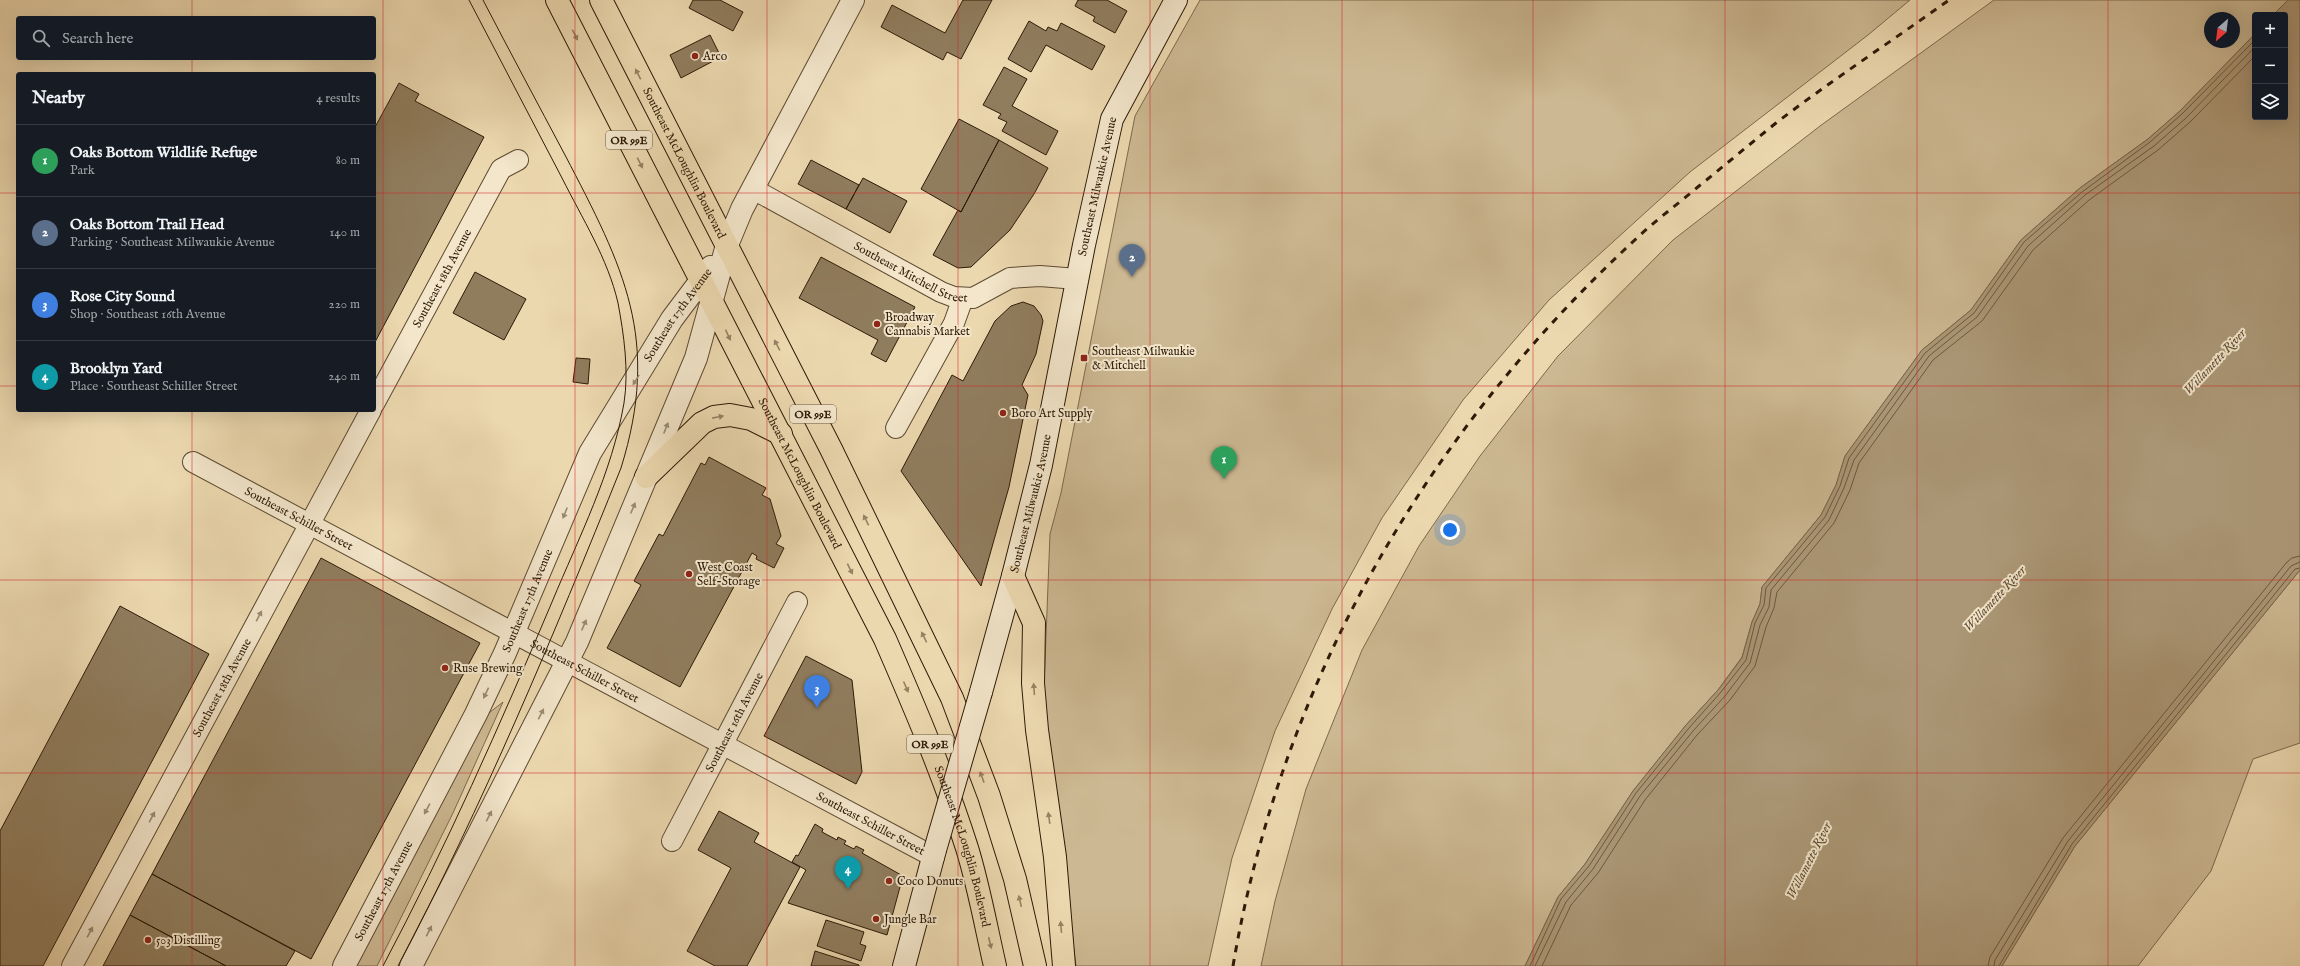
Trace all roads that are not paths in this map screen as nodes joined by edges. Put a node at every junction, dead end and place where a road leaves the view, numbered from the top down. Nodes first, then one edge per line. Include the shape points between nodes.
1 (557, 0) edge
2 (601, 0) edge
3 (854, 0) edge
4 (1176, 0) edge
5 (518, 160) dead end
6 (753, 189) junction
7 (727, 245) junction
8 (1077, 279) junction
9 (702, 280) junction
10 (963, 298) junction
11 (712, 299) junction
12 (376, 400) edge
13 (370, 412) edge
14 (896, 428) dead end
15 (781, 434) junction
16 (193, 462) dead end
17 (646, 477) junction
18 (309, 524) junction
19 (1014, 576) junction
20 (796, 602) dead end
21 (514, 632) junction
22 (568, 660) junction
23 (722, 744) junction
24 (672, 841) dead end
25 (935, 854) junction
26 (72, 966) edge
27 (344, 966) edge
28 (411, 966) edge
29 (904, 966) edge
30 (995, 966) edge
31 (1035, 966) edge
32 (1064, 966) edge

1 -> 9 highway, Southeast McLoughlin Boulevard / OR 99E
7 -> 2 highway, Southeast McLoughlin Boulevard / OR 99E
3 - 6 street, Southeast 17th Avenue
4 - 8 street, Southeast Milwaukie Avenue via 1112,119
5 - 12 street, Southeast 18th Avenue via 501,169
6 - 7 street, Southeast 17th Avenue
6 - 10 street, Southeast Mitchell Street via 941,292
7 - 9 street, Southeast 17th Avenue
7 - 11 street, Southeast 17th Avenue
31 -> 7 highway, Southeast McLoughlin Boulevard / OR 99E via 1015,880 989,796 952,698
8 - 10 street, Southeast Mitchell Street via 1040,276 1010,278 973,298
8 - 19 street, Southeast Milwaukie Avenue via 1041,465
9 - 11 highway, Southeast McLoughlin Boulevard / OR 99E
9 -> 21 street, Southeast 17th Avenue via 672,319 590,453
10 - 14 street via 957,317
11 -> 15 highway, Southeast McLoughlin Boulevard / OR 99E via 735,349
17 -> 11 street, Southeast 17th Avenue via 696,358
13 - 18 street, Southeast 18th Avenue
17 -> 15 highway via 702,423 714,416 730,415 751,419
15 -> 30 highway, Southeast McLoughlin Boulevard / OR 99E via 885,639 924,727 967,850
16 - 18 street, Southeast Schiller Street
22 -> 17 street, Southeast 17th Avenue
18 - 21 street, Southeast Schiller Street
26 -> 18 street, Southeast 18th Avenue
19 - 25 street, Southeast Milwaukie Avenue, bridge
32 -> 19 highway via 1055,857 1037,730 1033,683 1034,623
20 - 23 street, Southeast 16th Avenue
21 - 22 street, Southeast Schiller Street
21 -> 27 street, Southeast 17th Avenue via 459,750
22 - 23 street, Southeast Schiller Street
28 -> 22 street, Southeast 17th Avenue
23 - 24 street, Southeast 16th Avenue
23 - 25 street, Southeast Schiller Street
25 - 29 street, Southeast Milwaukie Avenue

